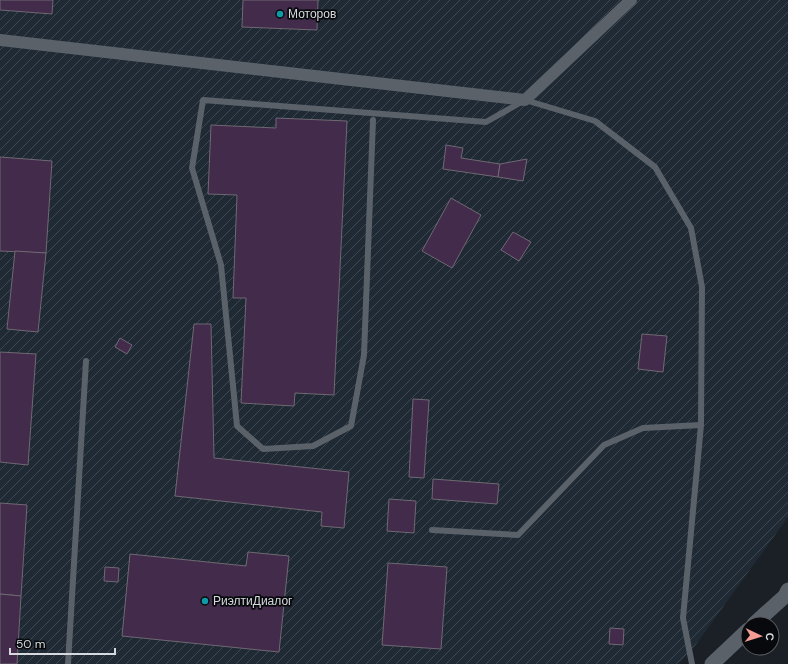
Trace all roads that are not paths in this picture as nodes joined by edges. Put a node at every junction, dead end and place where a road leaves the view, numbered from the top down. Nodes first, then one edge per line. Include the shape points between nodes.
1 (631, 0) edge
2 (0, 40) edge
3 (525, 100) junction
4 (374, 120) dead end
5 (86, 361) dead end
6 (701, 425) junction
7 (432, 530) dead end
8 (788, 590) edge
9 (763, 616) edge
10 (740, 638) edge
11 (68, 664) edge
12 (692, 664) edge
13 (712, 664) edge

1 - 3 street
2 - 3 street
3 - 4 lane via 486,122 203,100 192,168 221,265 237,426 263,449 313,446 351,426 364,355
3 - 6 lane via 595,121 655,167 691,228 702,287
5 - 11 lane
6 - 7 lane via 643,428 604,445 518,535
6 - 12 lane via 684,618
8 - 9 street via 785,596
10 - 13 street

